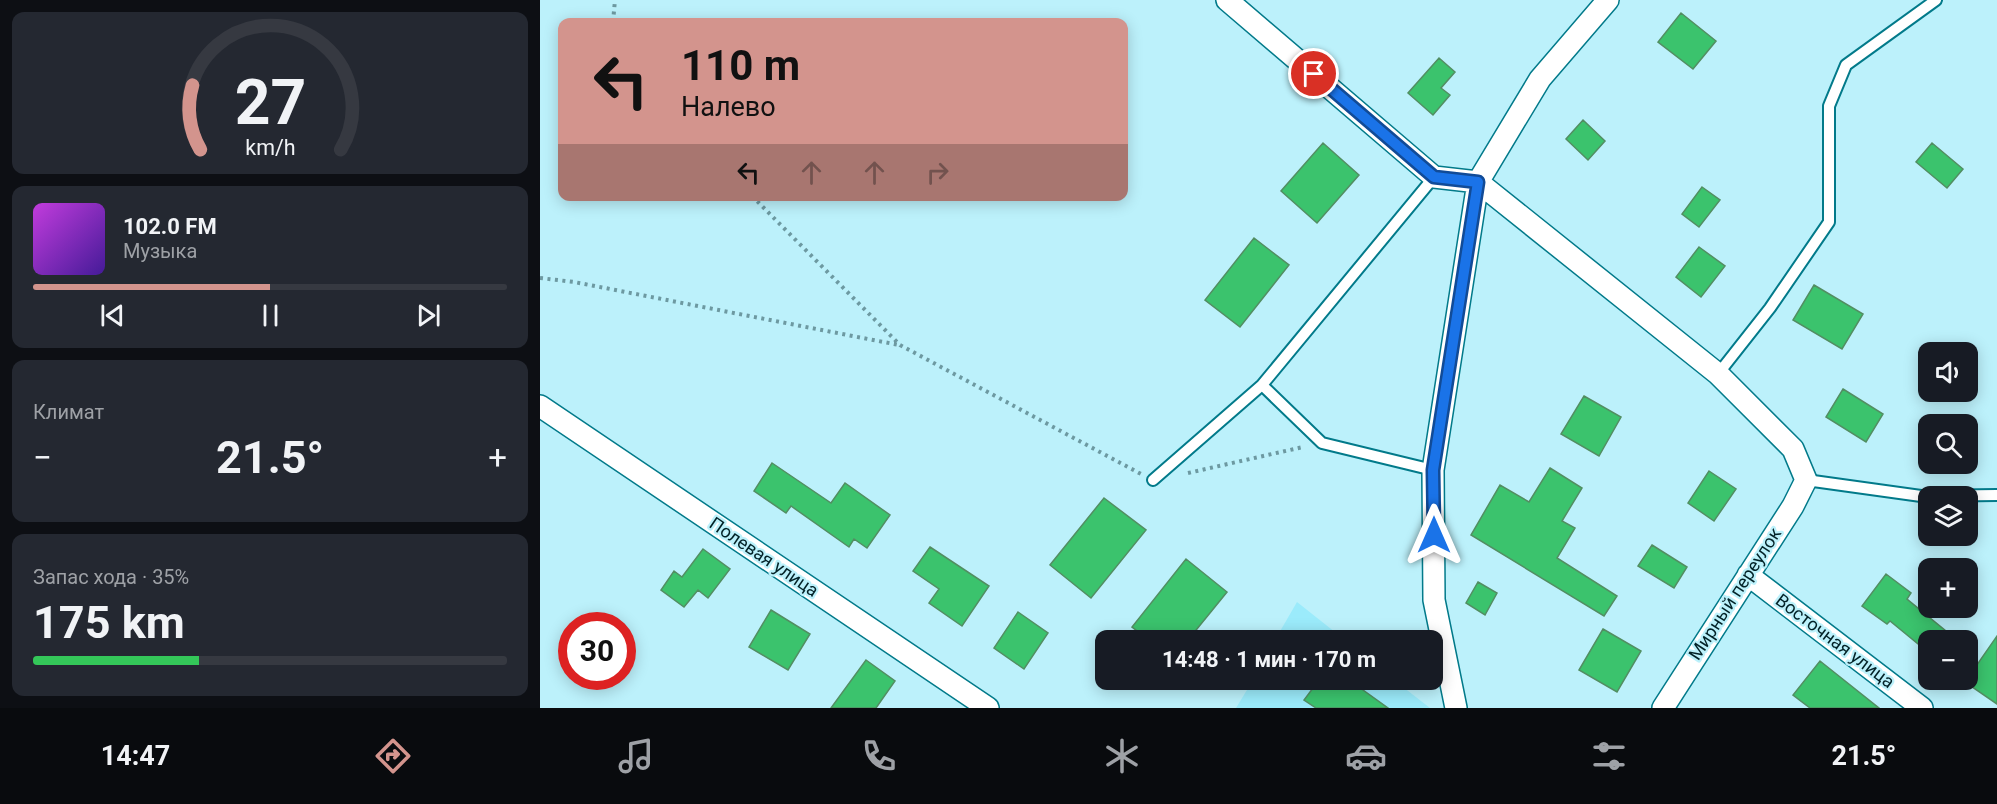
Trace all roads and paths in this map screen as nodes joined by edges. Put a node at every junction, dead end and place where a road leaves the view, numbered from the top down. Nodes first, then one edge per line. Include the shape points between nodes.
1 (615, 0) edge
2 (1227, 0) edge
3 (1608, 0) edge
4 (1936, 0) edge
5 (613, 18) edge
6 (1434, 177) junction
7 (1478, 182) junction
8 (758, 201) edge
9 (540, 279) edge
10 (900, 345) junction
11 (1719, 375) junction
12 (1262, 385) junction
13 (540, 406) edge
14 (1322, 443) junction
15 (1433, 470) junction
16 (1187, 473) dead end
17 (1153, 480) joint
18 (1806, 480) junction
19 (1997, 495) edge
20 (1748, 575) junction
21 (988, 708) edge
22 (1456, 708) edge
23 (1663, 708) edge
24 (1922, 708) edge

1 - 5 path
2 - 6 street
3 - 7 street via 1540,79
4 - 11 lane via 1846,65 1829,106 1829,222
6 - 7 street
6 - 12 lane
7 - 11 street
7 - 15 street
8 - 10 path
9 - 10 path via 574,282
10 - 17 path
11 - 18 street via 1793,449
12 - 14 lane
12 - 17 lane
13 - 21 street, Полевая улица
14 - 15 lane
14 - 16 path
15 - 22 street via 1434,600
18 - 19 lane via 1920,496
18 - 20 street, Мирный переулок
20 - 23 street, Мирный переулок
20 - 24 street, Восточная улица

